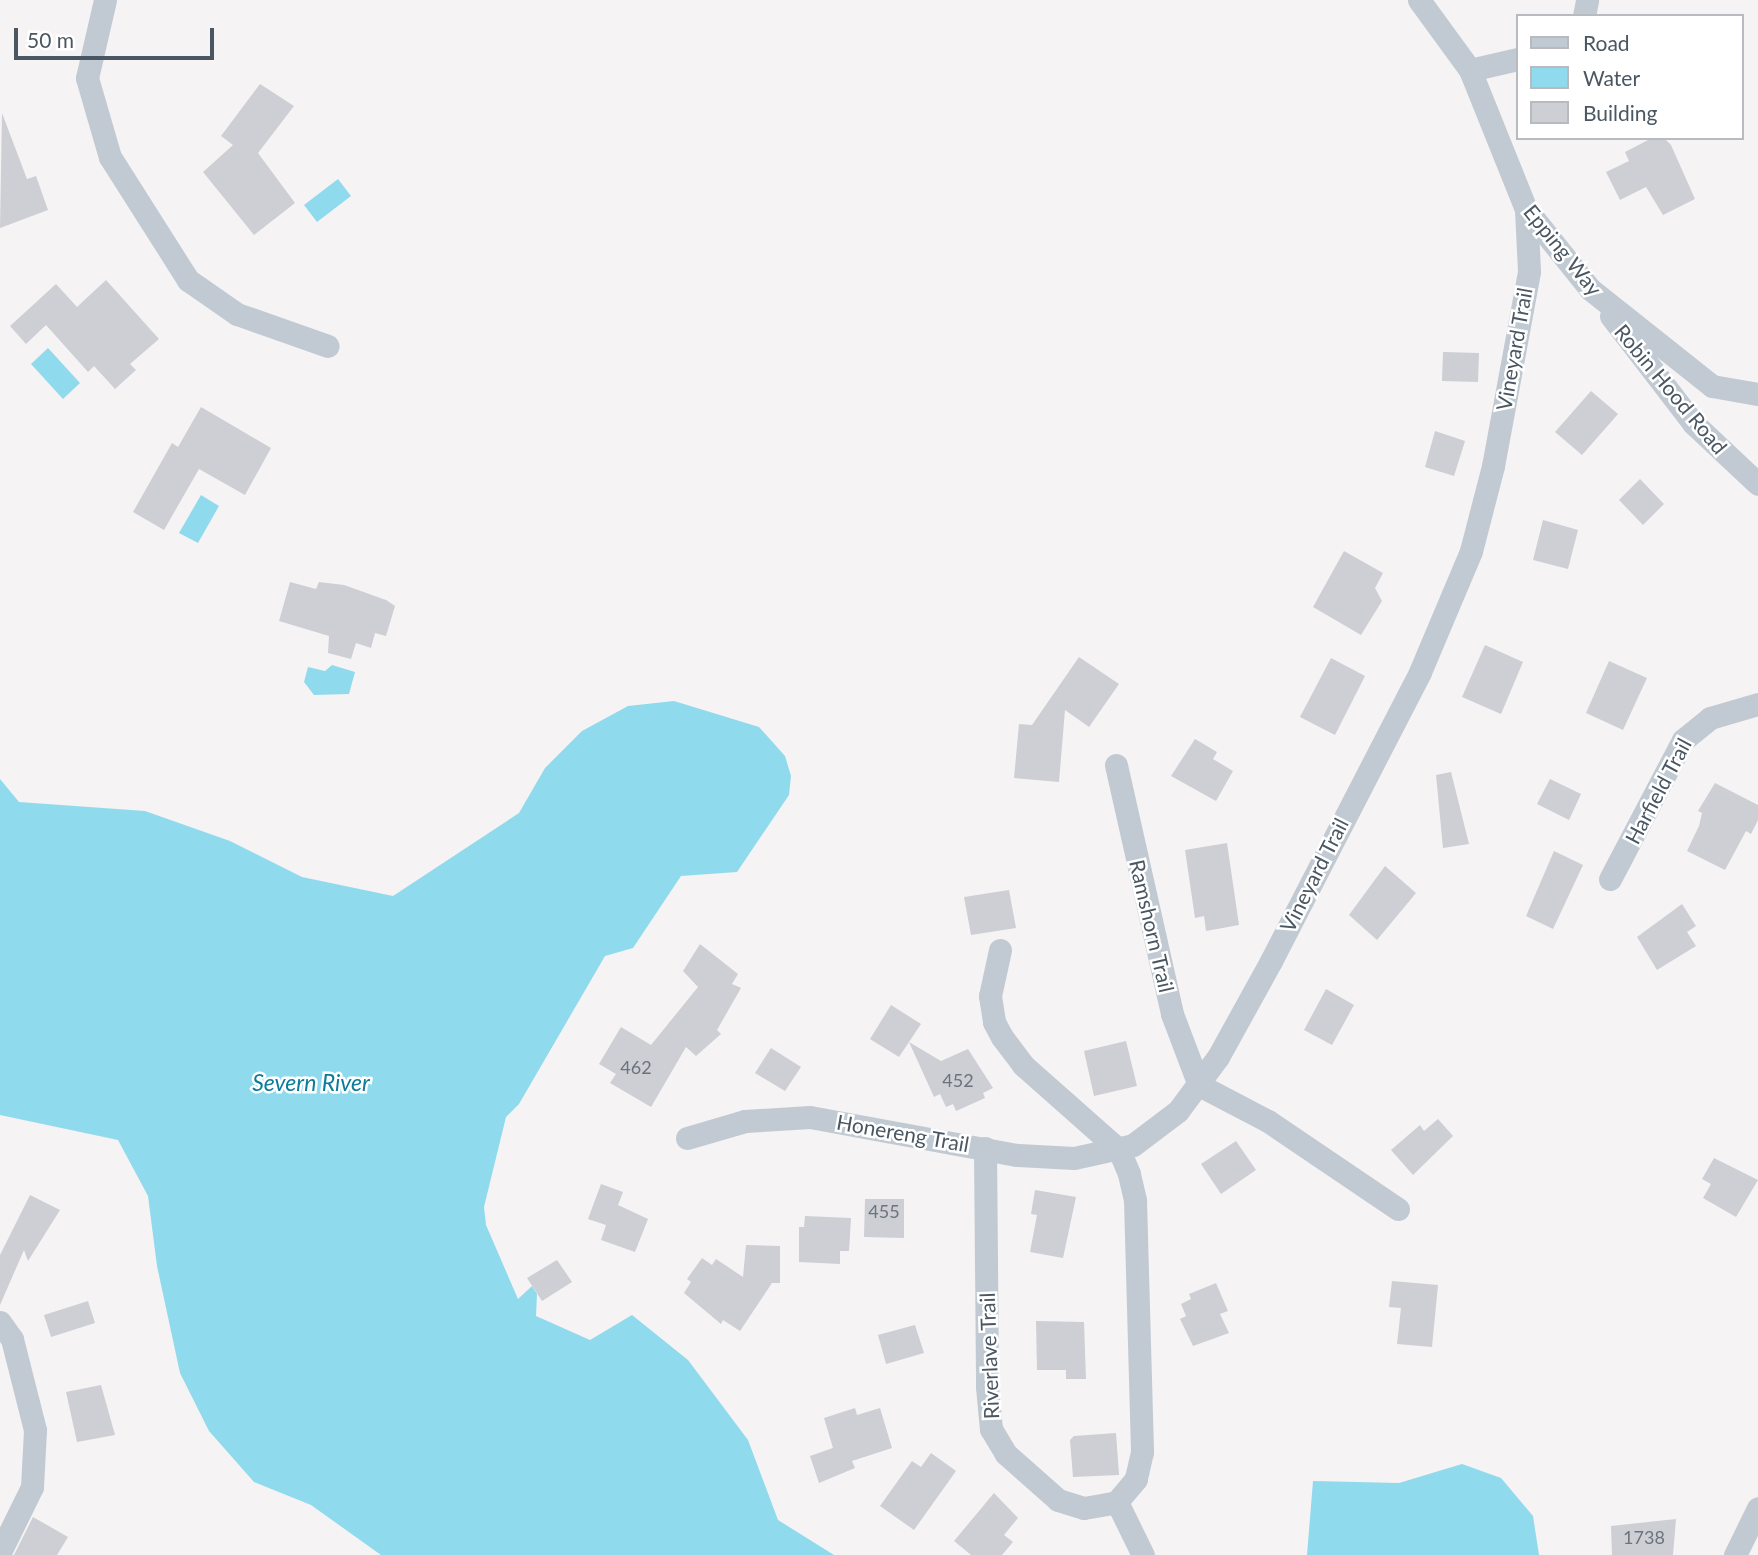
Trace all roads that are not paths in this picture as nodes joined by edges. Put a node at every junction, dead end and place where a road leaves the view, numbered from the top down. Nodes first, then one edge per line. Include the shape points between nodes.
1 (105, 0) edge
2 (1419, 0) edge
3 (1516, 60) edge
4 (1470, 70) junction
5 (1526, 209) junction
6 (1590, 289) junction
7 (328, 346) dead end
8 (1758, 394) edge
9 (1758, 484) edge
10 (1758, 704) edge
11 (1116, 765) dead end
12 (1610, 879) dead end
13 (1000, 950) dead end
14 (1199, 1085) junction
15 (687, 1138) dead end
16 (985, 1148) junction
17 (1119, 1150) junction
18 (1398, 1209) dead end
19 (0, 1322) edge
20 (1117, 1502) junction
21 (1758, 1508) edge
22 (0, 1552) edge
23 (1143, 1555) edge
24 (1735, 1555) edge

1 - 7 street via 87,78 110,157 188,280 237,314
2 - 4 street, Epping Way
3 - 4 street
4 - 5 street, Epping Way
5 - 6 street, Epping Way
5 - 14 street, Vineyard Trail via 1529,271 1493,466 1471,551 1415,682 1271,961
6 - 8 street, Epping Way via 1712,386
6 - 9 street, Robin Hood Road via 1693,423
10 - 12 street, Harfield Trail via 1710,718 1683,740
11 - 14 street, Ramshorn Trail via 1172,1014
13 - 17 street via 990,996 1002,1037 1023,1065
14 - 17 street, Vineyard Trail via 1155,1131
14 - 18 street via 1268,1121
15 - 16 street, Honereng Trail via 745,1121 810,1117
16 - 17 street, Honereng Trail via 1048,1158
16 - 20 street, Riverlave Trail via 986,1374 991,1429 1006,1454 1058,1500 1084,1507
17 - 20 street via 1135,1200 1142,1452 1136,1479
19 - 22 street via 12,1339 36,1430 32,1487
20 - 23 street
21 - 24 street

